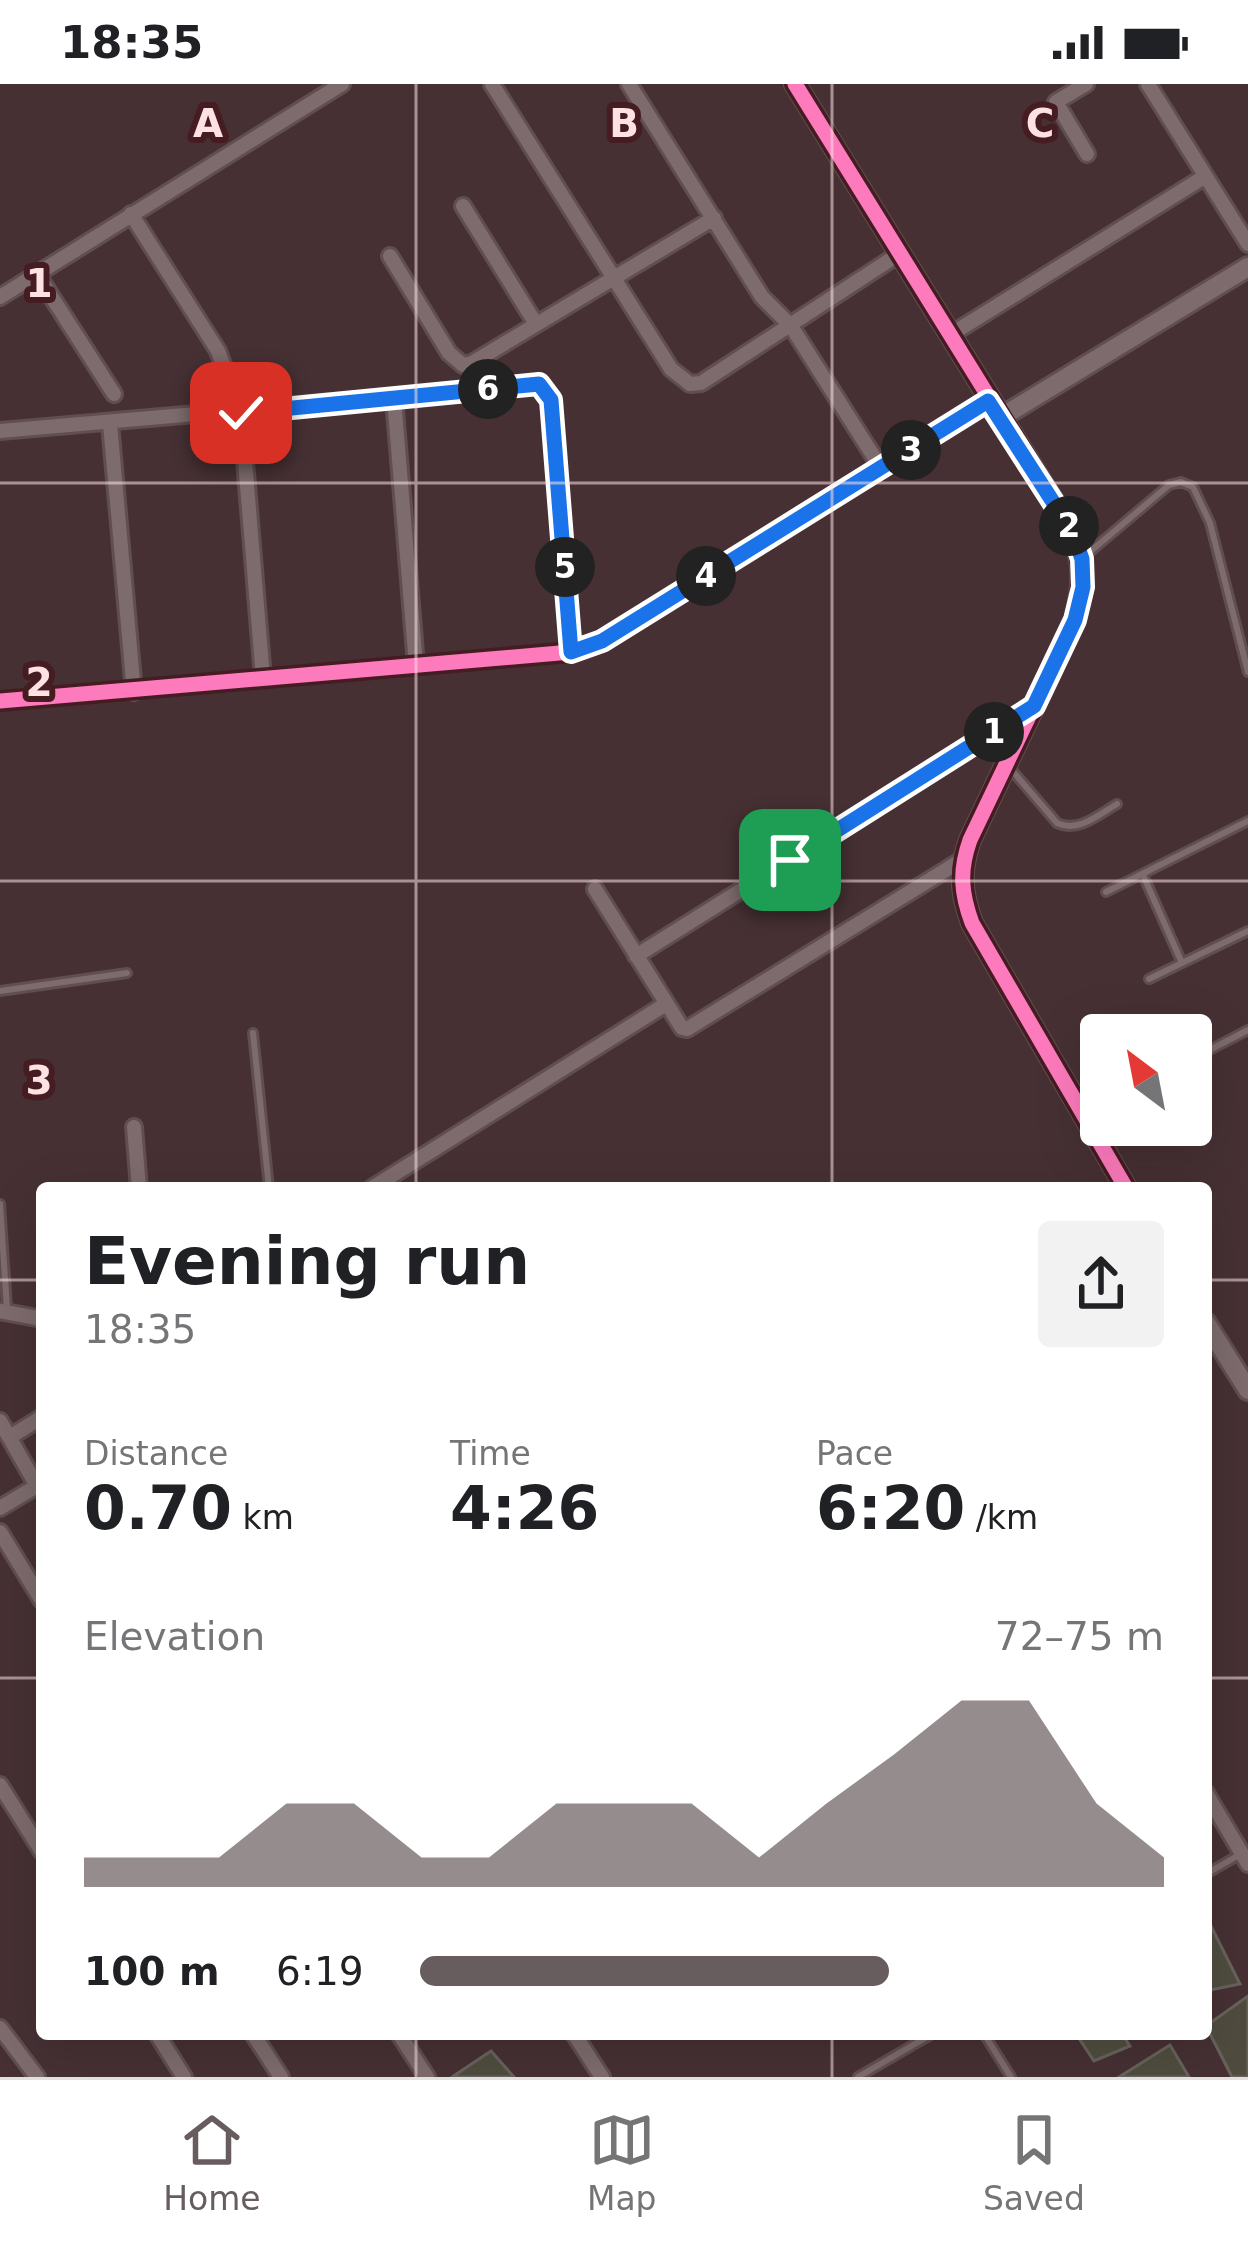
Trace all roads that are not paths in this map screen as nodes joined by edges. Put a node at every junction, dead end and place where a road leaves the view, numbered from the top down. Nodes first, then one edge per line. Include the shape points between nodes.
1 (342, 84) edge
2 (492, 84) edge
3 (629, 84) edge
4 (795, 84) edge
5 (1045, 84) edge
6 (1087, 84) edge
7 (1148, 84) edge
8 (1056, 102) junction
9 (1087, 154) dead end
10 (1204, 177) junction
11 (463, 206) dead end
12 (131, 214) junction
13 (714, 218) junction
14 (1248, 244) edge
15 (899, 254) junction
16 (390, 256) dead end
17 (1248, 267) edge
18 (37, 274) junction
19 (615, 275) junction
20 (0, 297) edge
21 (536, 324) junction
22 (791, 326) junction
23 (950, 335) junction
24 (114, 394) dead end
25 (394, 398) junction
26 (988, 401) junction
27 (241, 413) junction
28 (1000, 418) junction
29 (110, 424) junction
30 (0, 431) edge
31 (881, 468) junction
32 (1082, 559) junction
33 (571, 652) junction
34 (416, 665) junction
35 (1248, 671) edge
36 (263, 678) junction
37 (134, 692) junction
38 (0, 700) edge
39 (1034, 706) junction
40 (1008, 765) junction
41 (1117, 804) dead end
42 (1248, 821) edge
43 (962, 860) junction
44 (1143, 874) junction
45 (595, 889) dead end
46 (1106, 892) dead end
47 (1248, 931) edge
48 (636, 956) junction
49 (1182, 963) junction
50 (127, 973) dead end
51 (1149, 979) dead end
52 (0, 991) edge
53 (666, 1004) junction
54 (1248, 1030) edge
55 (253, 1033) dead end
56 (1212, 1049) edge
57 (134, 1126) dead end
58 (139, 1182) edge
59 (268, 1182) edge
60 (382, 1182) edge
61 (1123, 1182) edge
62 (0, 1204) edge
63 (4, 1311) edge
64 (36, 1318) edge
65 (1212, 1332) edge
66 (1248, 1390) edge
67 (0, 1420) edge
68 (36, 1421) edge
69 (10, 1436) junction
70 (36, 1478) edge
71 (36, 1487) edge
72 (0, 1508) edge
73 (0, 1532) edge
74 (36, 1591) edge
75 (0, 1785) edge
76 (1212, 1803) edge
77 (36, 1842) edge
78 (1245, 1859) edge
79 (1212, 1872) edge
80 (0, 2028) edge
81 (161, 2040) edge
82 (257, 2040) edge
83 (403, 2040) edge
84 (578, 2040) edge
85 (922, 2040) edge
86 (989, 2040) edge
87 (36, 2077) edge
88 (184, 2077) edge
89 (280, 2077) edge
90 (427, 2077) edge
91 (602, 2077) edge
92 (858, 2077) edge
93 (1011, 2077) edge

1 - 12 street
2 - 19 street
3 - 13 street
4 - 15 street
5 - 8 street
6 - 8 street
7 - 10 street
8 - 9 street
10 - 14 street
10 - 23 street
11 - 21 street
12 - 18 street
12 - 27 street via 218,351
13 - 19 street
13 - 22 street via 762,297
15 - 22 street
15 - 23 street
16 - 21 street via 455,361 472,363
17 - 28 street
18 - 20 street
18 - 24 street
19 - 21 street
19 - 22 street via 671,369 690,384
22 - 31 street
23 - 26 street
25 - 27 street
25 - 33 street via 539,384 549,392
25 - 34 street
26 - 28 street
26 - 31 street
27 - 29 street
27 - 36 street
28 - 32 street
29 - 30 street
29 - 37 street
31 - 33 street via 602,641
32 - 35 lane via 1169,485 1193,487
32 - 39 street via 1075,620
33 - 34 street
34 - 36 street
36 - 37 street
37 - 38 street
39 - 40 street
39 - 48 street
40 - 41 lane via 1067,827
40 - 43 street
42 - 44 lane
43 - 53 street via 696,1027 682,1028
43 - 61 street via 961,892 972,923
44 - 46 lane
44 - 49 lane
45 - 48 street
47 - 49 lane
48 - 53 street
49 - 51 lane
50 - 52 lane
53 - 60 street
54 - 56 lane
55 - 59 lane
57 - 58 street
62 - 63 lane
63 - 64 street
65 - 66 street
67 - 69 street
68 - 69 street
69 - 70 street
71 - 72 street
73 - 74 street
75 - 77 street
76 - 78 street
78 - 79 lane
80 - 87 street
81 - 88 street
82 - 89 street
83 - 90 street
84 - 91 street
85 - 92 lane
86 - 93 lane

